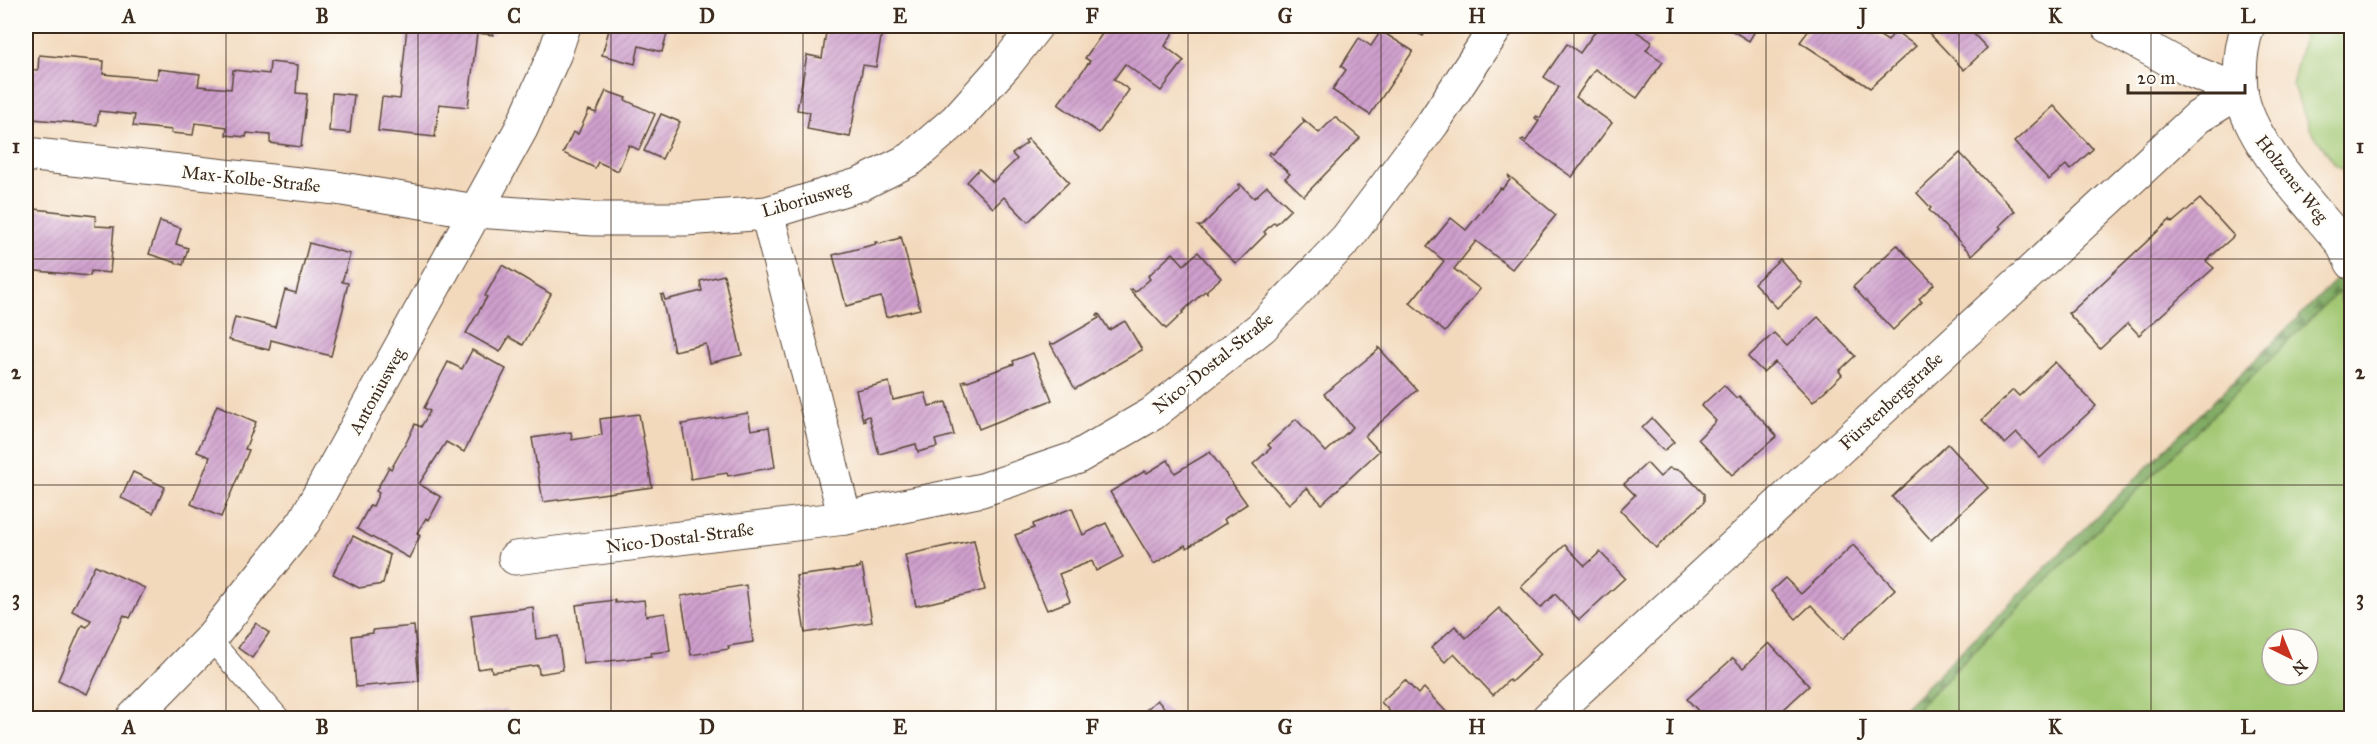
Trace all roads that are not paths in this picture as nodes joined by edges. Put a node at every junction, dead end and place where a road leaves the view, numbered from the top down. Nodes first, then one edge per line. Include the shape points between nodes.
1 (564, 26) edge
2 (1036, 26) edge
3 (1497, 26) edge
4 (2108, 26) edge
5 (2248, 26) edge
6 (2241, 91) junction
7 (26, 154) edge
8 (476, 211) junction
9 (767, 213) junction
10 (2352, 263) edge
11 (845, 519) junction
12 (514, 558) dead end
13 (210, 639) junction
14 (133, 718) edge
15 (279, 718) edge
16 (1548, 718) edge

1 - 8 street, Antoniusweg via 521,129
2 - 9 street, Liboriusweg via 956,120 911,159 861,184
3 - 11 street, Nico-Dostal-Straße via 1433,123 1347,238 1262,327 1152,414 1076,458 1045,469 982,490
4 - 6 street via 2188,70
5 - 6 street, Holzener Weg via 2241,47
6 - 10 street, Holzener Weg via 2254,131 2341,242
6 - 16 street, Fürstenbergstraße via 2189,125
7 - 8 street, Max-Kolbe-Straße via 336,188
8 - 9 street, Liboriusweg via 606,219
8 - 13 street, Antoniusweg via 304,522
9 - 11 street
11 - 12 street, Nico-Dostal-Straße
13 - 14 street, Antoniusweg
13 - 15 lane

